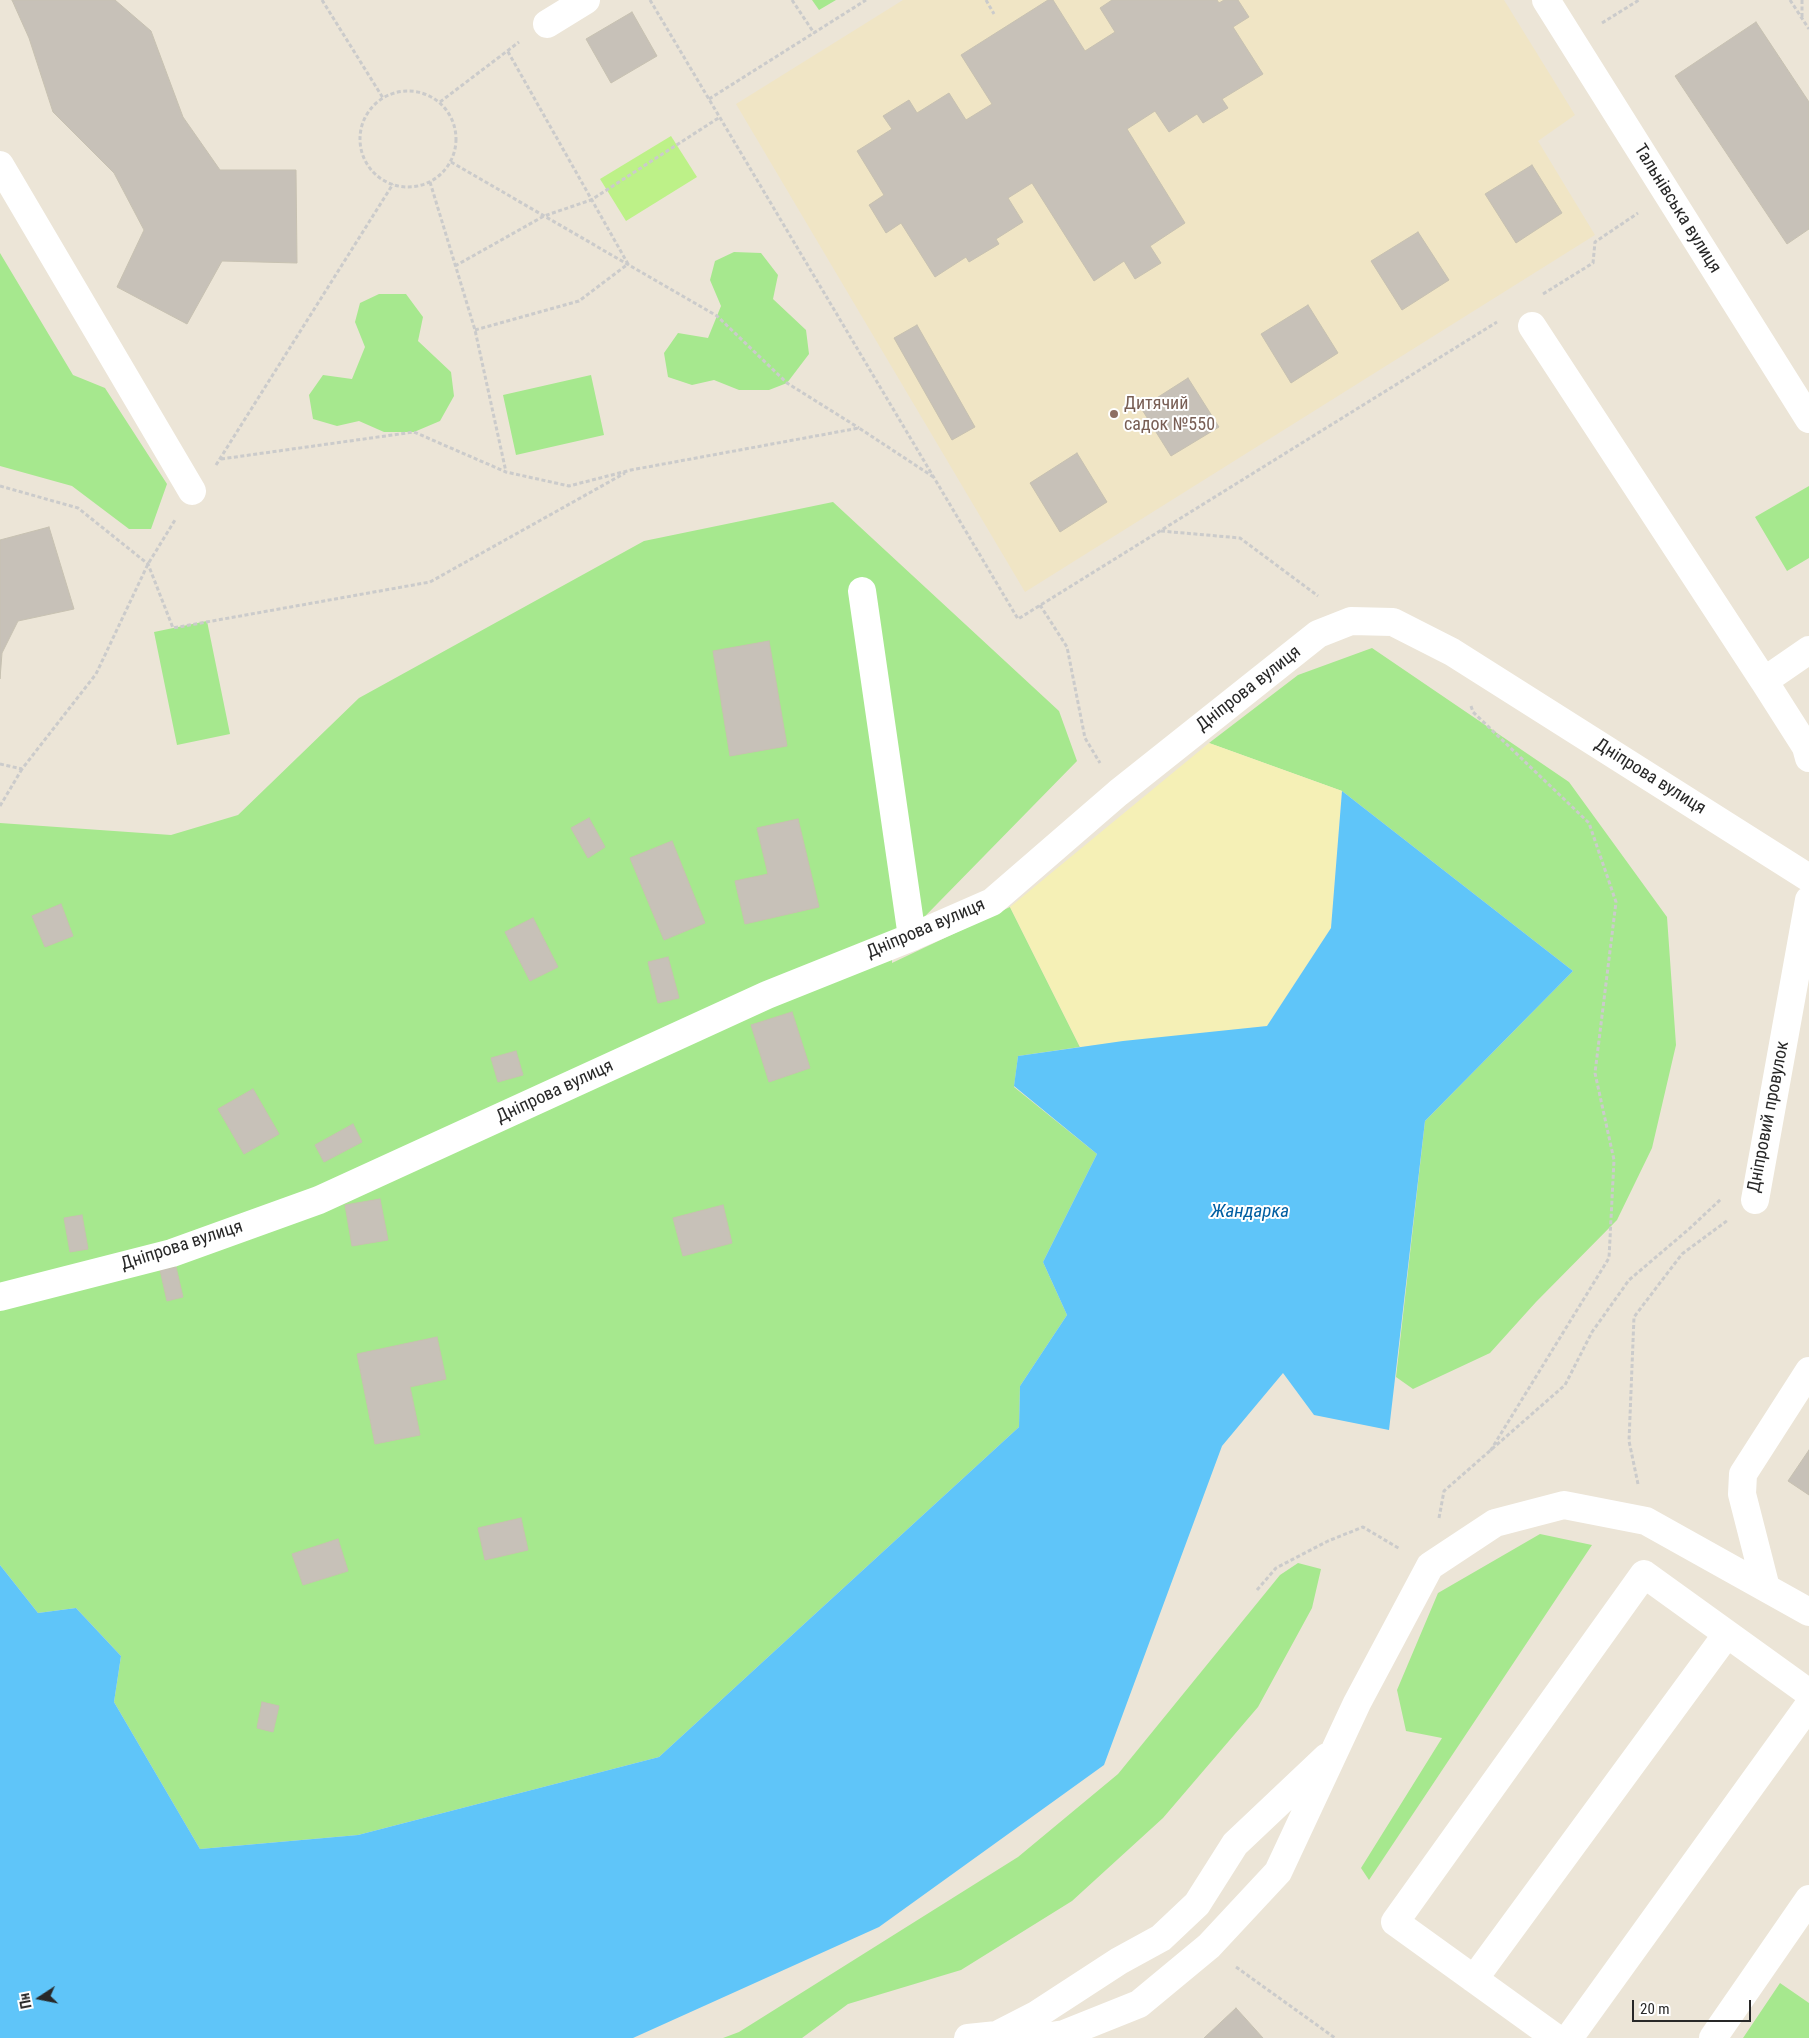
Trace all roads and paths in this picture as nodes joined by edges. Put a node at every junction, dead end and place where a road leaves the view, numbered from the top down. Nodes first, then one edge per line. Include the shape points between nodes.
1 (322, 0) edge
2 (586, 0) edge
3 (650, 0) edge
4 (792, 0) edge
5 (866, 0) edge
6 (986, 0) edge
7 (1546, 0) edge
8 (1639, 0) edge
9 (1790, 0) edge
10 (1802, 0) edge
11 (994, 14) dead end
12 (1802, 19) junction
13 (547, 24) joint
14 (1597, 26) dead end
15 (1809, 30) edge
16 (814, 33) junction
17 (507, 50) junction
18 (383, 98) junction
19 (709, 99) junction
20 (440, 102) junction
21 (720, 117) junction
22 (451, 162) junction
23 (0, 165) edge
24 (430, 182) junction
25 (1667, 193) junction
26 (591, 200) junction
27 (544, 216) junction
28 (628, 264) junction
29 (456, 266) junction
30 (1542, 294) dead end
31 (1500, 321) dead end
32 (1532, 326) dead end
33 (475, 330) junction
34 (1809, 418) edge
35 (859, 428) junction
36 (221, 459) dead end
37 (631, 470) junction
38 (506, 472) junction
39 (936, 478) junction
40 (0, 486) edge
41 (192, 491) dead end
42 (1160, 531) junction
43 (862, 591) dead end
44 (1040, 605) junction
45 (1352, 621) junction
46 (1809, 650) edge
47 (1764, 681) junction
48 (1470, 704) dead end
49 (1085, 738) dead end
50 (1809, 758) edge
51 (22, 769) dead end
52 (0, 806) edge
53 (1809, 878) edge
54 (1809, 900) edge
55 (912, 937) junction
56 (1726, 1192) dead end
57 (1755, 1200) joint
58 (0, 1297) edge
59 (1809, 1371) edge
60 (1489, 1453) junction
61 (1646, 1521) junction
62 (1430, 1566) junction
63 (1766, 1588) junction
64 (1257, 1590) dead end
65 (1809, 1612) edge
66 (1727, 1634) junction
67 (1809, 1693) edge
68 (1809, 1705) edge
69 (1337, 1747) junction
70 (1805, 1913) edge
71 (1236, 1966) dead end
72 (1474, 1979) junction
73 (997, 2034) junction
74 (968, 2038) edge
75 (1030, 2038) edge
76 (1039, 2038) edge
77 (1336, 2038) edge
78 (1556, 2038) edge
79 (1569, 2038) edge
80 (1712, 2038) edge

1 - 18 path
2 - 13 street
3 - 19 path
4 - 16 path
5 - 16 path
6 - 11 path
7 - 25 street, Тальнівська вулиця
8 - 14 path
9 - 12 path
10 - 12 path
12 - 15 path
13 - 17 path
16 - 19 path
17 - 20 path
17 - 26 path
18 - 20 path via 411,90
18 - 24 path via 371,108 363,122 360,137 368,166 393,184 412,187
19 - 21 path
20 - 22 path via 450,114 456,130 456,147
21 - 26 path
21 - 39 path
22 - 24 path
22 - 27 path
23 - 41 street
24 - 29 path
25 - 30 path via 1595,242 1593,263
25 - 34 street, Тальнівська вулиця
26 - 27 path
26 - 28 path
27 - 28 path
27 - 29 path
28 - 33 path via 579,301
28 - 35 path via 717,316 787,383
29 - 33 path
31 - 42 path
32 - 47 street
33 - 38 path
35 - 37 path
35 - 39 path
36 - 38 path via 414,432
37 - 38 path via 569,486
37 - 40 path via 430,582 173,628 148,564 78,508
39 - 44 path via 1018,619
42 - 44 path
42 - 45 path via 1240,538
43 - 55 street
44 - 49 path via 1067,647
45 - 53 street, Дніпрова вулиця via 1392,622 1452,652
45 - 55 street, Дніпрова вулиця via 1318,634 1118,793 992,902
46 - 47 street
47 - 50 street via 1806,747
48 - 60 path via 1473,712 1589,823 1616,902 1595,1073 1614,1160 1609,1258
51 - 52 path
54 - 57 street, Дніпровий провулок
55 - 58 street, Дніпрова вулиця via 767,995 319,1200 172,1253
56 - 60 path via 1689,1229 1629,1280 1592,1332 1565,1385
57 - 61 path, Дніпровий провулок via 1682,1254 1634,1317 1629,1441
59 - 63 street via 1743,1474 1742,1494
60 - 62 path via 1444,1491
61 - 62 street via 1564,1505 1495,1523
61 - 63 street
62 - 64 path via 1363,1527 1276,1568
62 - 69 street
63 - 65 street
66 - 67 street
66 - 72 street
66 - 72 street via 1644,1574 1395,1922
68 - 79 street
69 - 73 street via 1235,1844 1197,1904 1161,1938 1036,2015
69 - 76 street via 1278,1872 1209,1946 1139,2004 1064,2034
70 - 80 street
71 - 77 path
72 - 78 street
73 - 74 street
73 - 75 street

